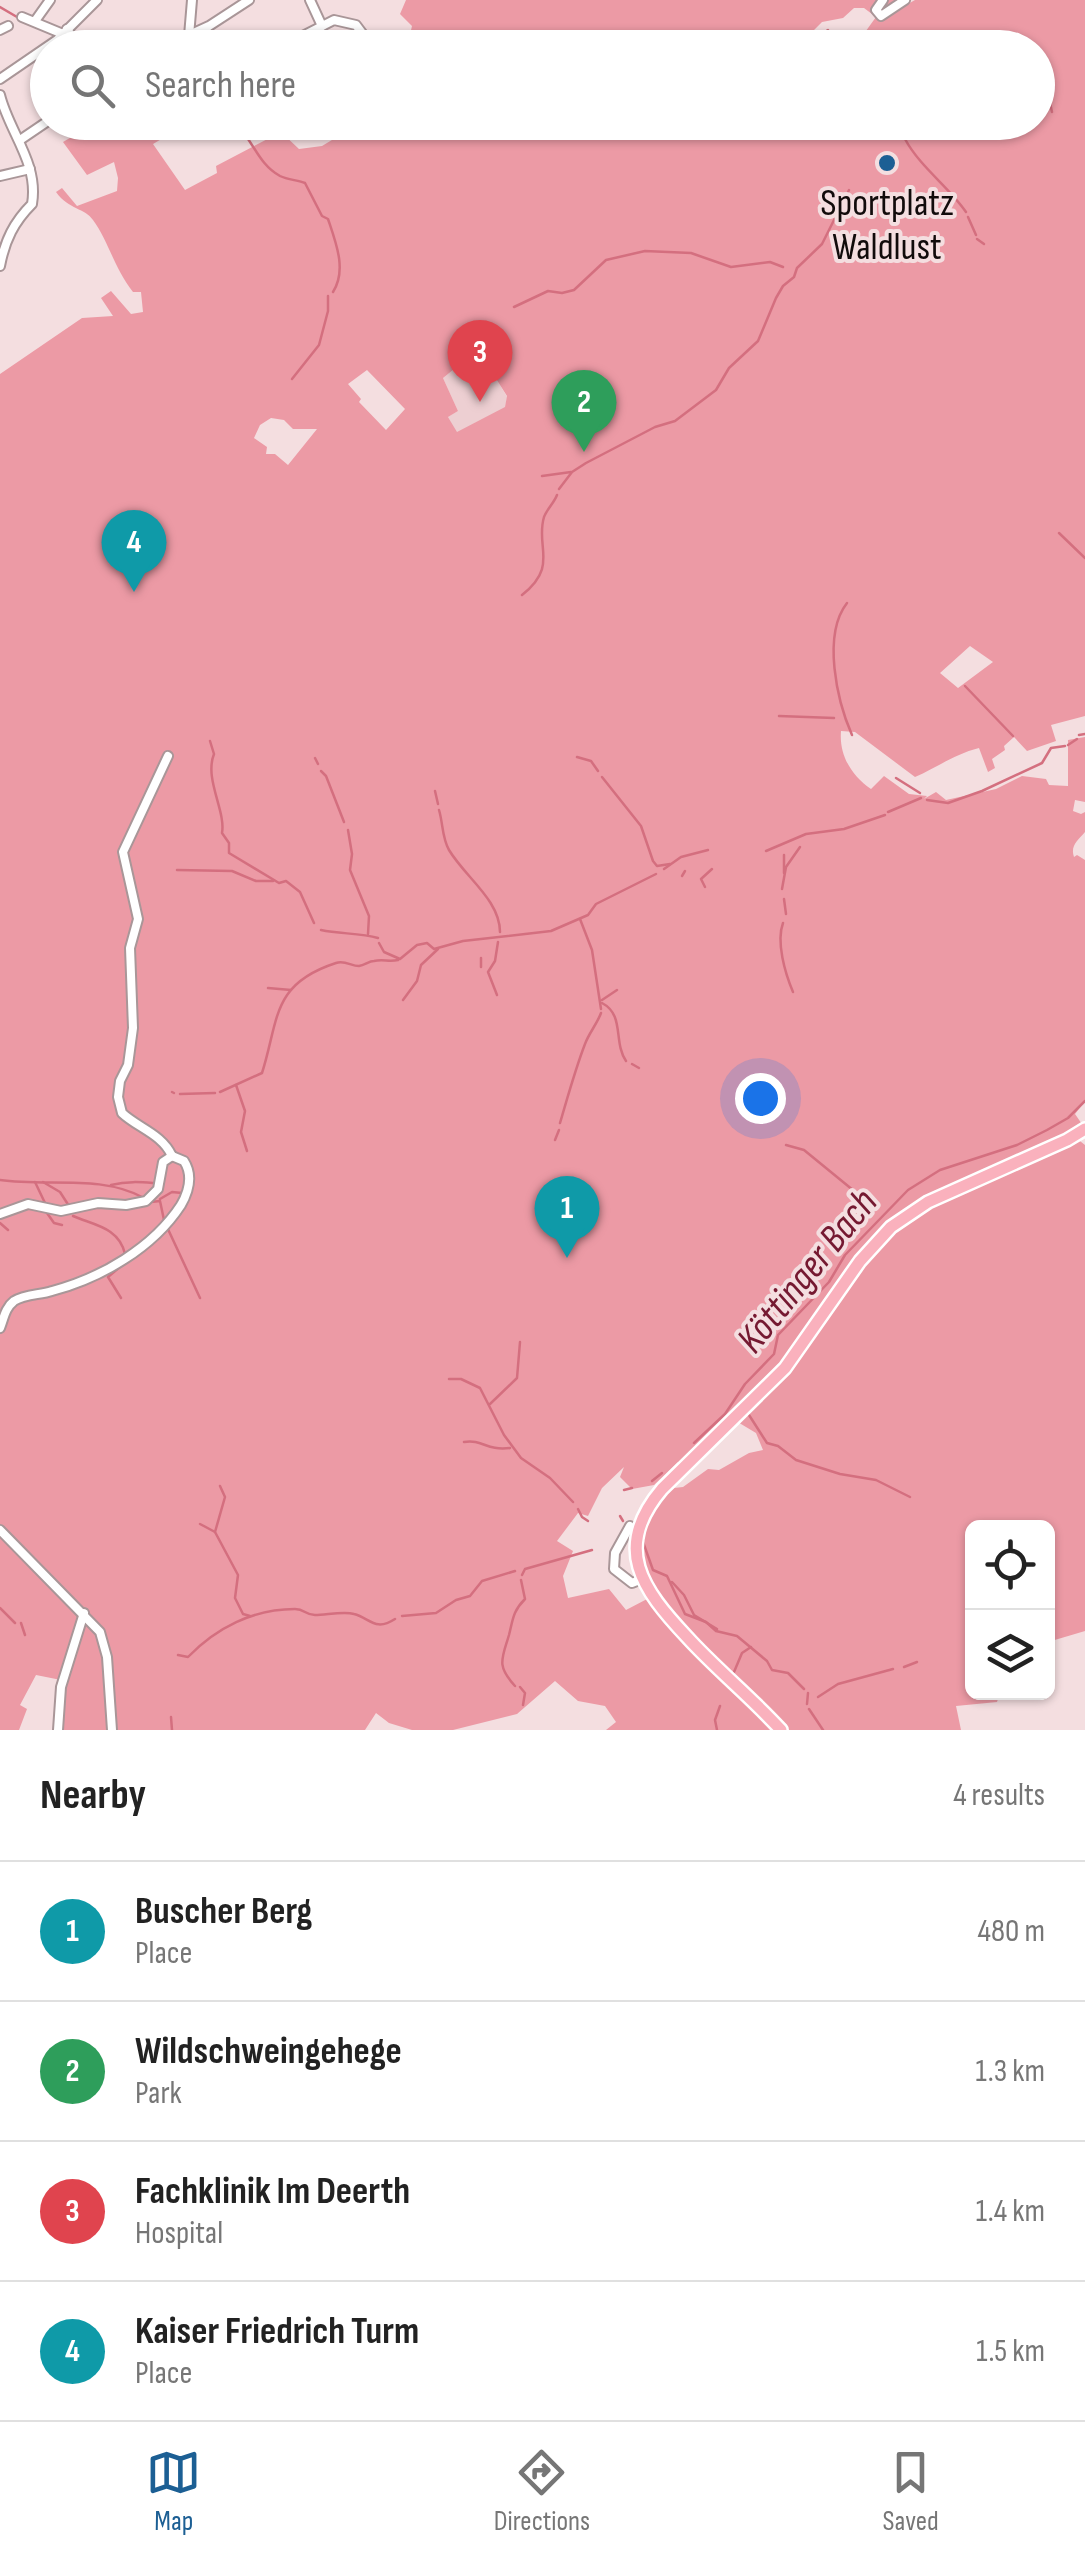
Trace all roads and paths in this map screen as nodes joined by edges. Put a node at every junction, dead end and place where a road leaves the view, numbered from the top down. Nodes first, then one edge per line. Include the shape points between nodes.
1 (50, 0) edge
2 (97, 0) edge
3 (192, 0) edge
4 (249, 0) edge
5 (310, 0) edge
6 (883, 0) edge
7 (905, 0) edge
8 (22, 17) dead end
9 (35, 21) junction
10 (322, 26) junction
11 (60, 30) edge
12 (67, 30) edge
13 (189, 30) edge
14 (205, 30) edge
15 (314, 30) edge
16 (360, 30) edge
17 (30, 57) edge
18 (0, 78) edge
19 (0, 95) edge
20 (30, 134) edge
21 (20, 140) junction
22 (30, 168) junction
23 (0, 176) edge
24 (0, 266) edge
25 (168, 756) dead end
26 (1085, 1129) edge
27 (172, 1156) junction
28 (0, 1214) edge
29 (0, 1328) edge
30 (630, 1526) dead end
31 (0, 1530) edge
32 (642, 1579) junction
33 (84, 1613) junction
34 (58, 1730) edge
35 (112, 1730) edge
36 (781, 1730) edge

1 - 9 street
2 - 12 street
3 - 13 street
4 - 14 street
5 - 10 street
6 - 7 street via 876,10 881,16
8 - 9 street
9 - 11 street
10 - 15 street
10 - 16 street via 334,20
17 - 18 street
19 - 21 street
20 - 21 street
21 - 22 street
22 - 23 street
22 - 24 street via 32,204 4,243
25 - 27 street via 124,852 138,920 130,948 131,1040 118,1097 122,1112
26 - 32 main road via 928,1202 872,1246 784,1368 654,1499 637,1536
27 - 28 street via 146,1202 98,1202 62,1211 28,1204
27 - 29 street via 184,1160 190,1176 169,1222 113,1266 20,1298 9,1305
30 - 32 street via 614,1569 632,1584
31 - 33 street
32 - 36 main road via 661,1609
33 - 34 street via 61,1687
33 - 35 street via 104,1644

